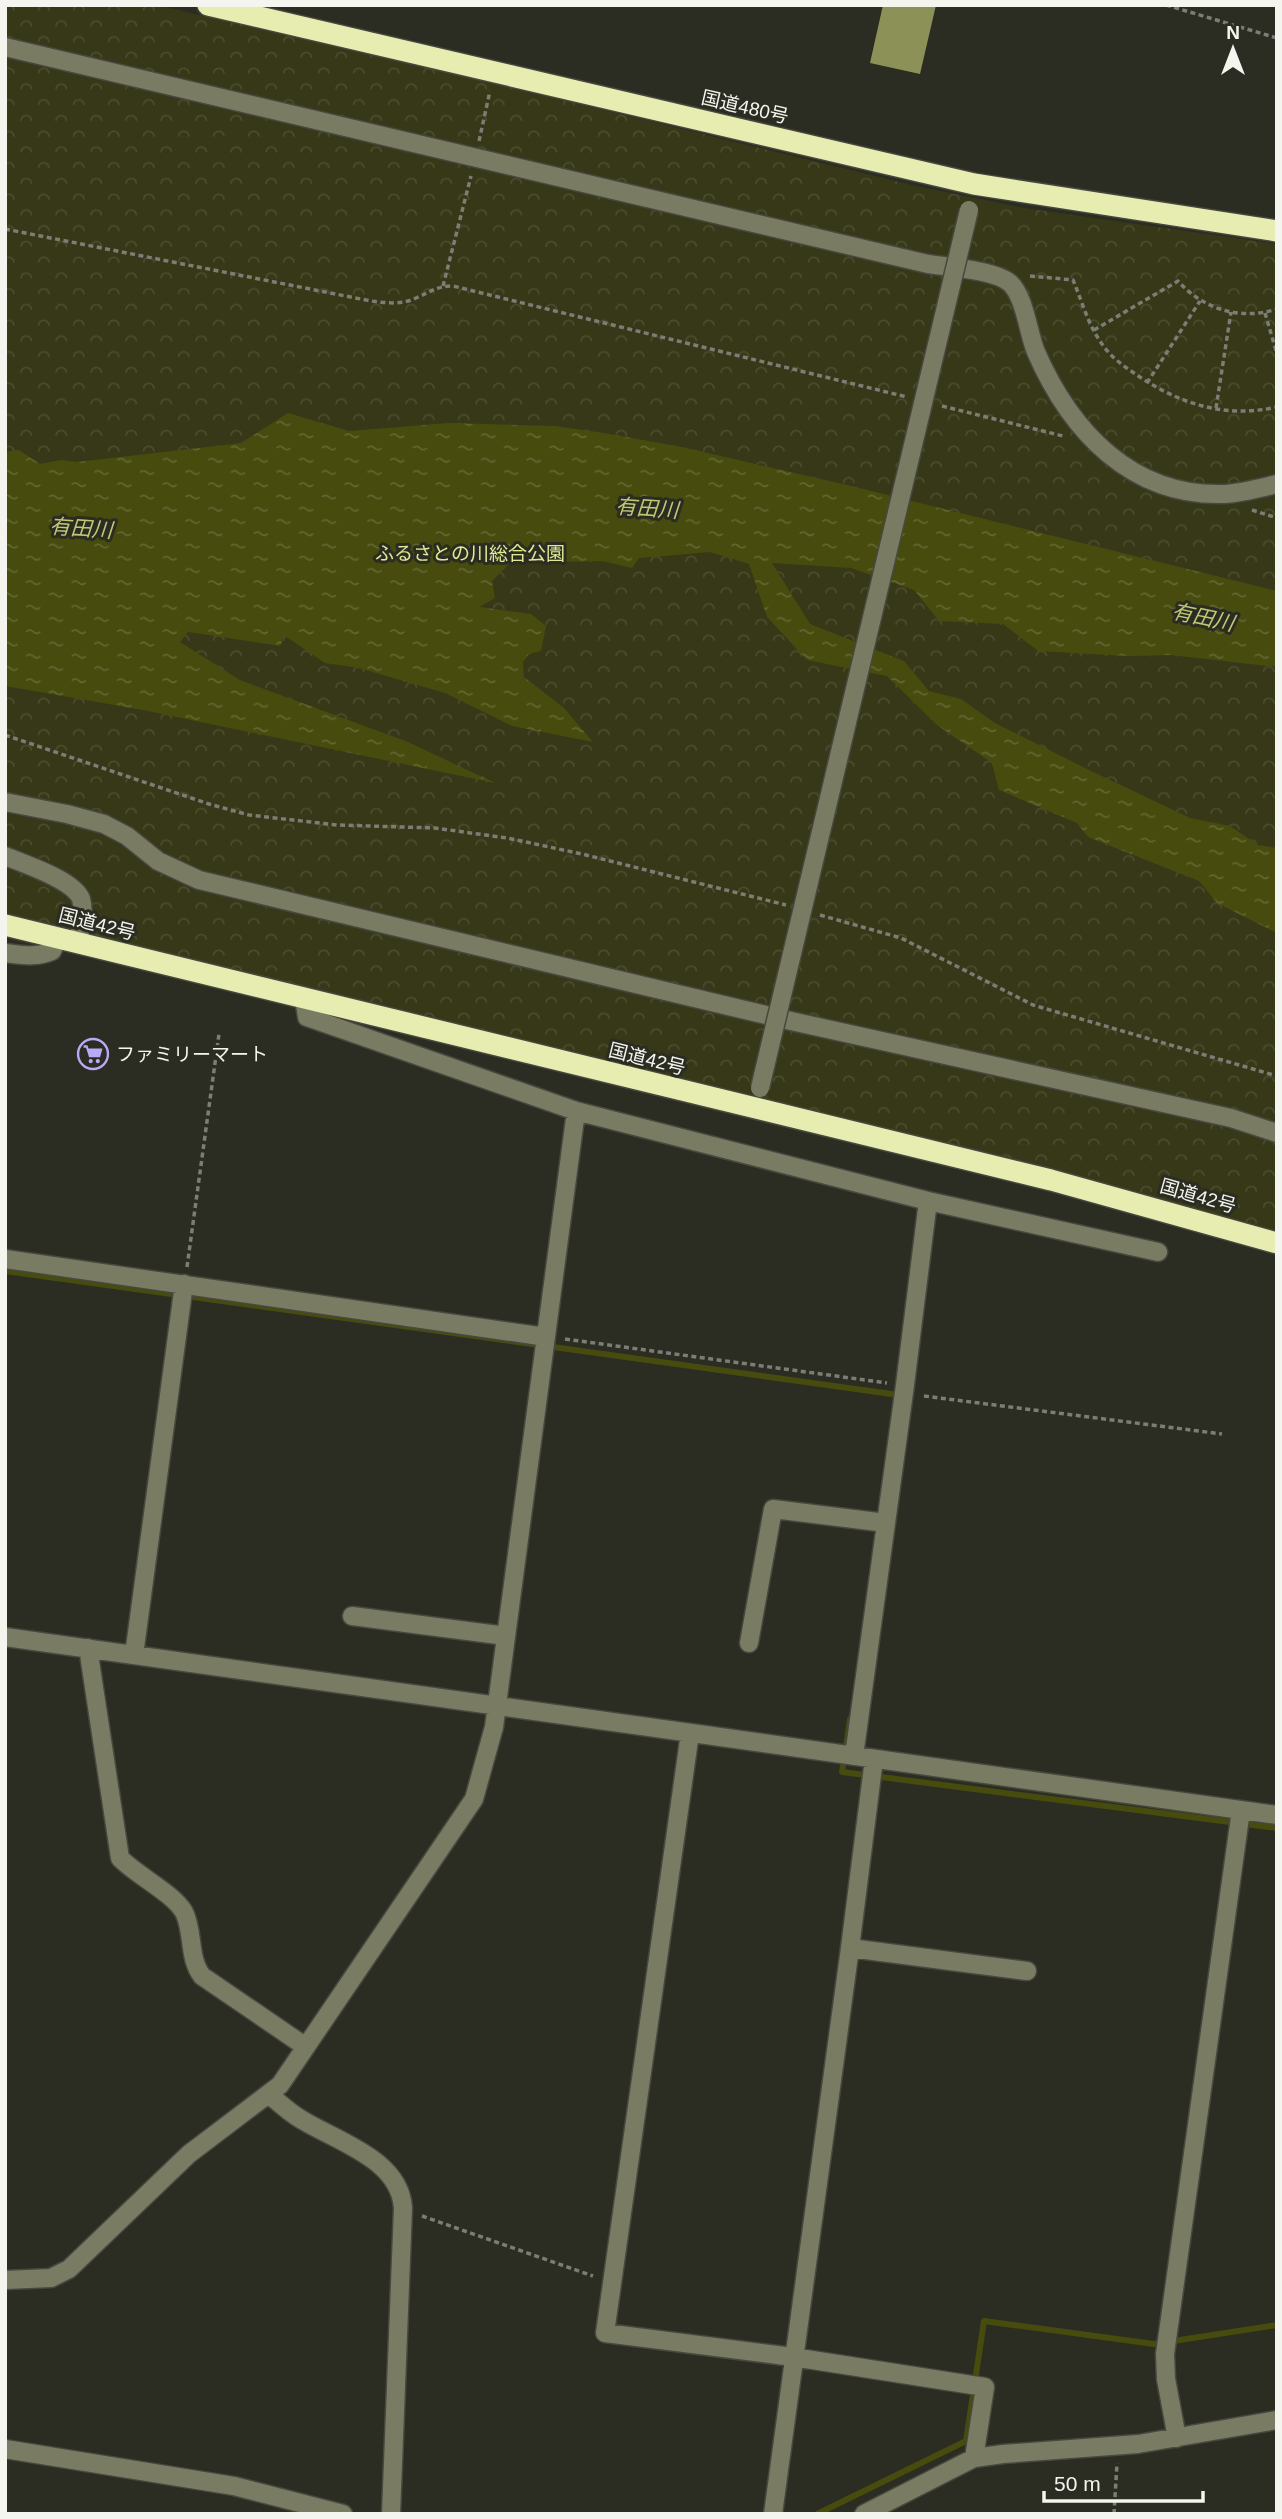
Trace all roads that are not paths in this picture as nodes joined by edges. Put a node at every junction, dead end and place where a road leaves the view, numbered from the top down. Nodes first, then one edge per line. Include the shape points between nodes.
1 (208, 5) edge
2 (5, 47) edge
3 (974, 184) junction
4 (1277, 231) edge
5 (1277, 484) edge
6 (5, 802) edge
7 (5, 856) edge
8 (5, 925) edge
9 (68, 941) junction
10 (5, 953) edge
11 (304, 998) junction
12 (758, 1098) junction
13 (576, 1111) junction
14 (1277, 1133) edge
15 (928, 1201) junction
16 (1277, 1243) edge
17 (1158, 1252) dead end
18 (5, 1259) edge
19 (184, 1284) junction
20 (546, 1336) junction
21 (886, 1523) junction
22 (352, 1616) dead end
23 (506, 1636) junction
24 (5, 1637) edge
25 (749, 1643) dead end
26 (88, 1648) junction
27 (134, 1655) junction
28 (496, 1705) junction
29 (690, 1733) junction
30 (854, 1756) junction
31 (874, 1759) junction
32 (1241, 1810) junction
33 (1277, 1815) edge
34 (850, 1948) junction
35 (1027, 1971) dead end
36 (306, 2047) junction
37 (269, 2094) junction
38 (5, 2280) edge
39 (793, 2357) junction
40 (1277, 2420) edge
41 (1177, 2438) junction
42 (5, 2449) edge
43 (974, 2458) junction
44 (343, 2514) edge
45 (391, 2514) edge
46 (773, 2514) edge
47 (864, 2514) edge

1 - 3 highway, 国道480号
2 - 5 street via 928,264 996,275 1017,293 1033,345 1073,416 1096,444 1124,467 1177,490 1225,494
3 - 4 highway, 国道480号
3 - 12 street, bridge
6 - 14 street via 104,824 127,835 158,861 198,880 791,1021 1231,1118
7 - 9 street via 75,890 82,908
8 - 9 highway, 国道42号
9 - 10 street via 43,955
9 - 11 highway, 国道42号
11 - 12 highway, 国道42号
11 - 13 street via 307,1017
12 - 16 highway, 国道42号
13 - 15 street
13 - 20 street
15 - 17 street
15 - 21 street
18 - 19 street
19 - 20 street
19 - 27 street
20 - 23 street
21 - 25 street via 773,1509
21 - 30 street
22 - 23 street
23 - 28 street
24 - 26 street
26 - 27 street
26 - 36 street via 120,1858 183,1910 202,1976
27 - 28 street
28 - 29 street
28 - 36 street via 474,1799
29 - 30 street
29 - 39 street via 605,2333
30 - 31 street
31 - 32 street
31 - 34 street
32 - 33 street
32 - 41 street via 1165,2354
34 - 35 street
34 - 39 street
36 - 37 street
37 - 38 street via 188,2154 69,2269 51,2278
37 - 45 street via 301,2120 381,2166 399,2188 403,2208
39 - 43 street via 985,2386
39 - 46 street
40 - 41 street
41 - 43 street
42 - 44 street via 234,2486
43 - 47 street

